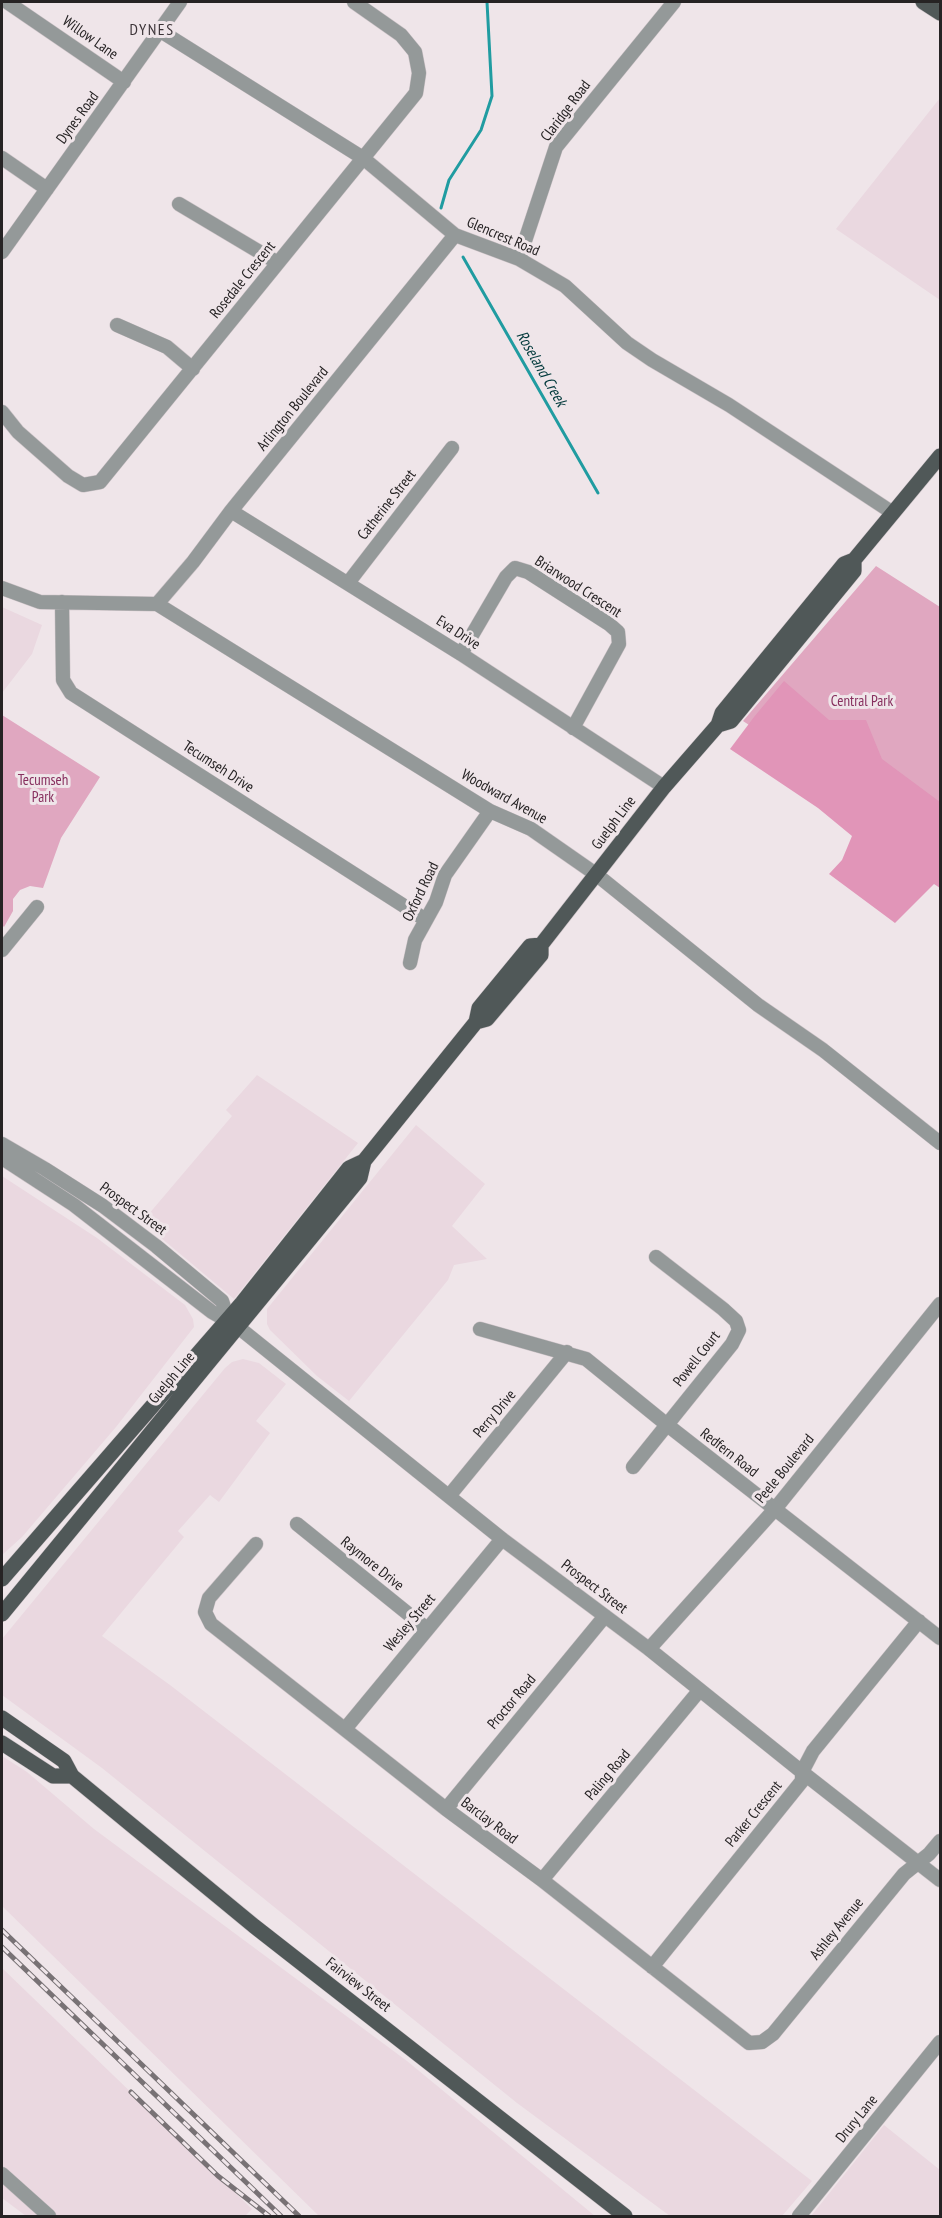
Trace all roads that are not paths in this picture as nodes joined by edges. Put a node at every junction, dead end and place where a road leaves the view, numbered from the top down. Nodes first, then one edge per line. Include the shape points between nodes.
1 (7, 2) edge
2 (180, 2) edge
3 (355, 2) edge
4 (674, 2) edge
5 (923, 2) edge
6 (940, 13) edge
7 (159, 30) junction
8 (124, 82) junction
9 (2, 158) edge
10 (363, 158) junction
11 (47, 189) junction
12 (179, 204) dead end
13 (455, 236) junction
14 (2, 252) edge
15 (519, 259) junction
16 (278, 262) junction
17 (117, 325) dead end
18 (193, 369) junction
19 (2, 412) edge
20 (452, 448) dead end
21 (940, 456) edge
22 (231, 511) junction
23 (893, 513) junction
24 (348, 583) junction
25 (2, 588) edge
26 (62, 602) junction
27 (157, 604) junction
28 (461, 654) junction
29 (573, 728) junction
30 (664, 787) junction
31 (490, 811) junction
32 (597, 875) junction
33 (37, 907) dead end
34 (426, 920) junction
35 (2, 950) edge
36 (410, 963) dead end
37 (940, 1143) edge
38 (2, 1144) edge
39 (2, 1158) edge
40 (656, 1257) dead end
41 (940, 1304) edge
42 (233, 1323) junction
43 (480, 1329) dead end
44 (567, 1352) junction
45 (666, 1424) junction
46 (633, 1467) dead end
47 (448, 1496) junction
48 (775, 1509) junction
49 (297, 1524) dead end
50 (502, 1539) junction
51 (256, 1544) dead end
52 (2, 1579) edge
53 (2, 1614) edge
54 (605, 1616) junction
55 (920, 1621) junction
56 (427, 1629) junction
57 (940, 1638) edge
58 (649, 1649) junction
59 (699, 1691) junction
60 (2, 1718) edge
61 (345, 1729) junction
62 (2, 1743) edge
63 (802, 1772) junction
64 (72, 1776) junction
65 (446, 1809) junction
66 (940, 1841) edge
67 (918, 1862) junction
68 (542, 1880) junction
69 (940, 1880) edge
70 (652, 1967) junction
71 (762, 2042) joint
72 (940, 2042) edge
73 (2, 2174) edge
74 (49, 2217) edge
75 (625, 2217) edge
76 (799, 2217) edge

1 - 8 street, Willow Lane
2 - 7 street, Dynes Road
3 - 10 street, Rosedale Crescent via 401,35 415,52 419,73 416,93
4 - 15 street, Claridge Road via 556,147
5 - 6 main road
7 - 8 street, Dynes Road
7 - 10 street, Glencrest Road
8 - 11 street, Dynes Road
9 - 11 street
10 - 13 street, Glencrest Road
10 - 16 street, Rosedale Crescent
11 - 14 street, Dynes Road
12 - 16 street
13 - 15 street, Glencrest Road
13 - 22 street, Arlington Boulevard
15 - 23 street, Glencrest Road via 565,286 627,343 652,360 729,405
16 - 18 street, Rosedale Crescent
17 - 18 street via 167,347
18 - 19 street, Rosedale Crescent via 99,482 82,485 68,476 18,432
20 - 24 street, Catherine Street
21 - 23 main road, Guelph Line
22 - 24 street, Eva Drive
22 - 27 street, Arlington Boulevard
23 - 30 main road, Guelph Line via 854,560 854,571 841,588 731,721 718,725
24 - 28 street, Eva Drive
25 - 26 street via 40,602
26 - 27 street
26 - 34 street, Tecumseh Drive via 63,680 71,693
27 - 31 street, Woodward Avenue
28 - 29 street, Eva Drive
28 - 29 street, Briarwood Crescent via 515,568 528,572 609,624 618,633 619,644
29 - 30 street, Eva Drive
30 - 32 main road, Guelph Line
31 - 32 street, Woodward Avenue via 531,829
31 - 34 street, Oxford Road via 445,875
32 - 37 street, Woodward Avenue via 746,996 823,1050
32 - 42 main road, Guelph Line via 541,945 541,955 487,1019 476,1022 364,1161 349,1168
33 - 35 street
34 - 36 street, Oxford Road via 415,940
38 - 42 street, Prospect Street via 103,1206 156,1246 222,1301
39 - 42 street, Prospect Street via 74,1205 212,1312
40 - 45 street, Powell Court via 736,1320 739,1330 732,1344
41 - 48 street, Peele Boulevard
42 - 47 street, Prospect Street
42 - 52 main road, Guelph Line
42 - 53 main road, Guelph Line
43 - 44 street, Redfern Road
44 - 45 street, Redfern Road via 586,1359
44 - 47 street, Perry Drive
45 - 46 street, Powell Court
45 - 48 street, Redfern Road
47 - 50 street, Prospect Street
48 - 55 street, Redfern Road
48 - 58 street, Peele Boulevard
49 - 56 street, Raymore Drive
50 - 54 street, Prospect Street
50 - 56 street, Wesley Street
51 - 61 street, Barclay Road via 209,1598 205,1612 211,1624
54 - 58 street, Prospect Street
54 - 65 street, Proctor Road
55 - 57 street, Redfern Road
55 - 63 street, Parker Crescent via 813,1751
56 - 61 street, Wesley Street
58 - 59 street, Prospect Street
59 - 63 street, Prospect Street
59 - 68 street, Paling Road
60 - 64 main road, Fairview Street via 64,1761
61 - 65 street, Barclay Road
62 - 64 main road, Fairview Street via 52,1776
63 - 67 street, Prospect Street
63 - 70 street, Parker Crescent via 802,1781
64 - 75 main road, Fairview Street via 252,1925
65 - 68 street, Barclay Road
66 - 67 street, Ashley Avenue
67 - 69 street, Prospect Street
67 - 71 street, Ashley Avenue via 773,2034
68 - 70 street, Barclay Road
70 - 71 street, Barclay Road via 749,2043
72 - 76 street, Drury Lane
73 - 74 street

